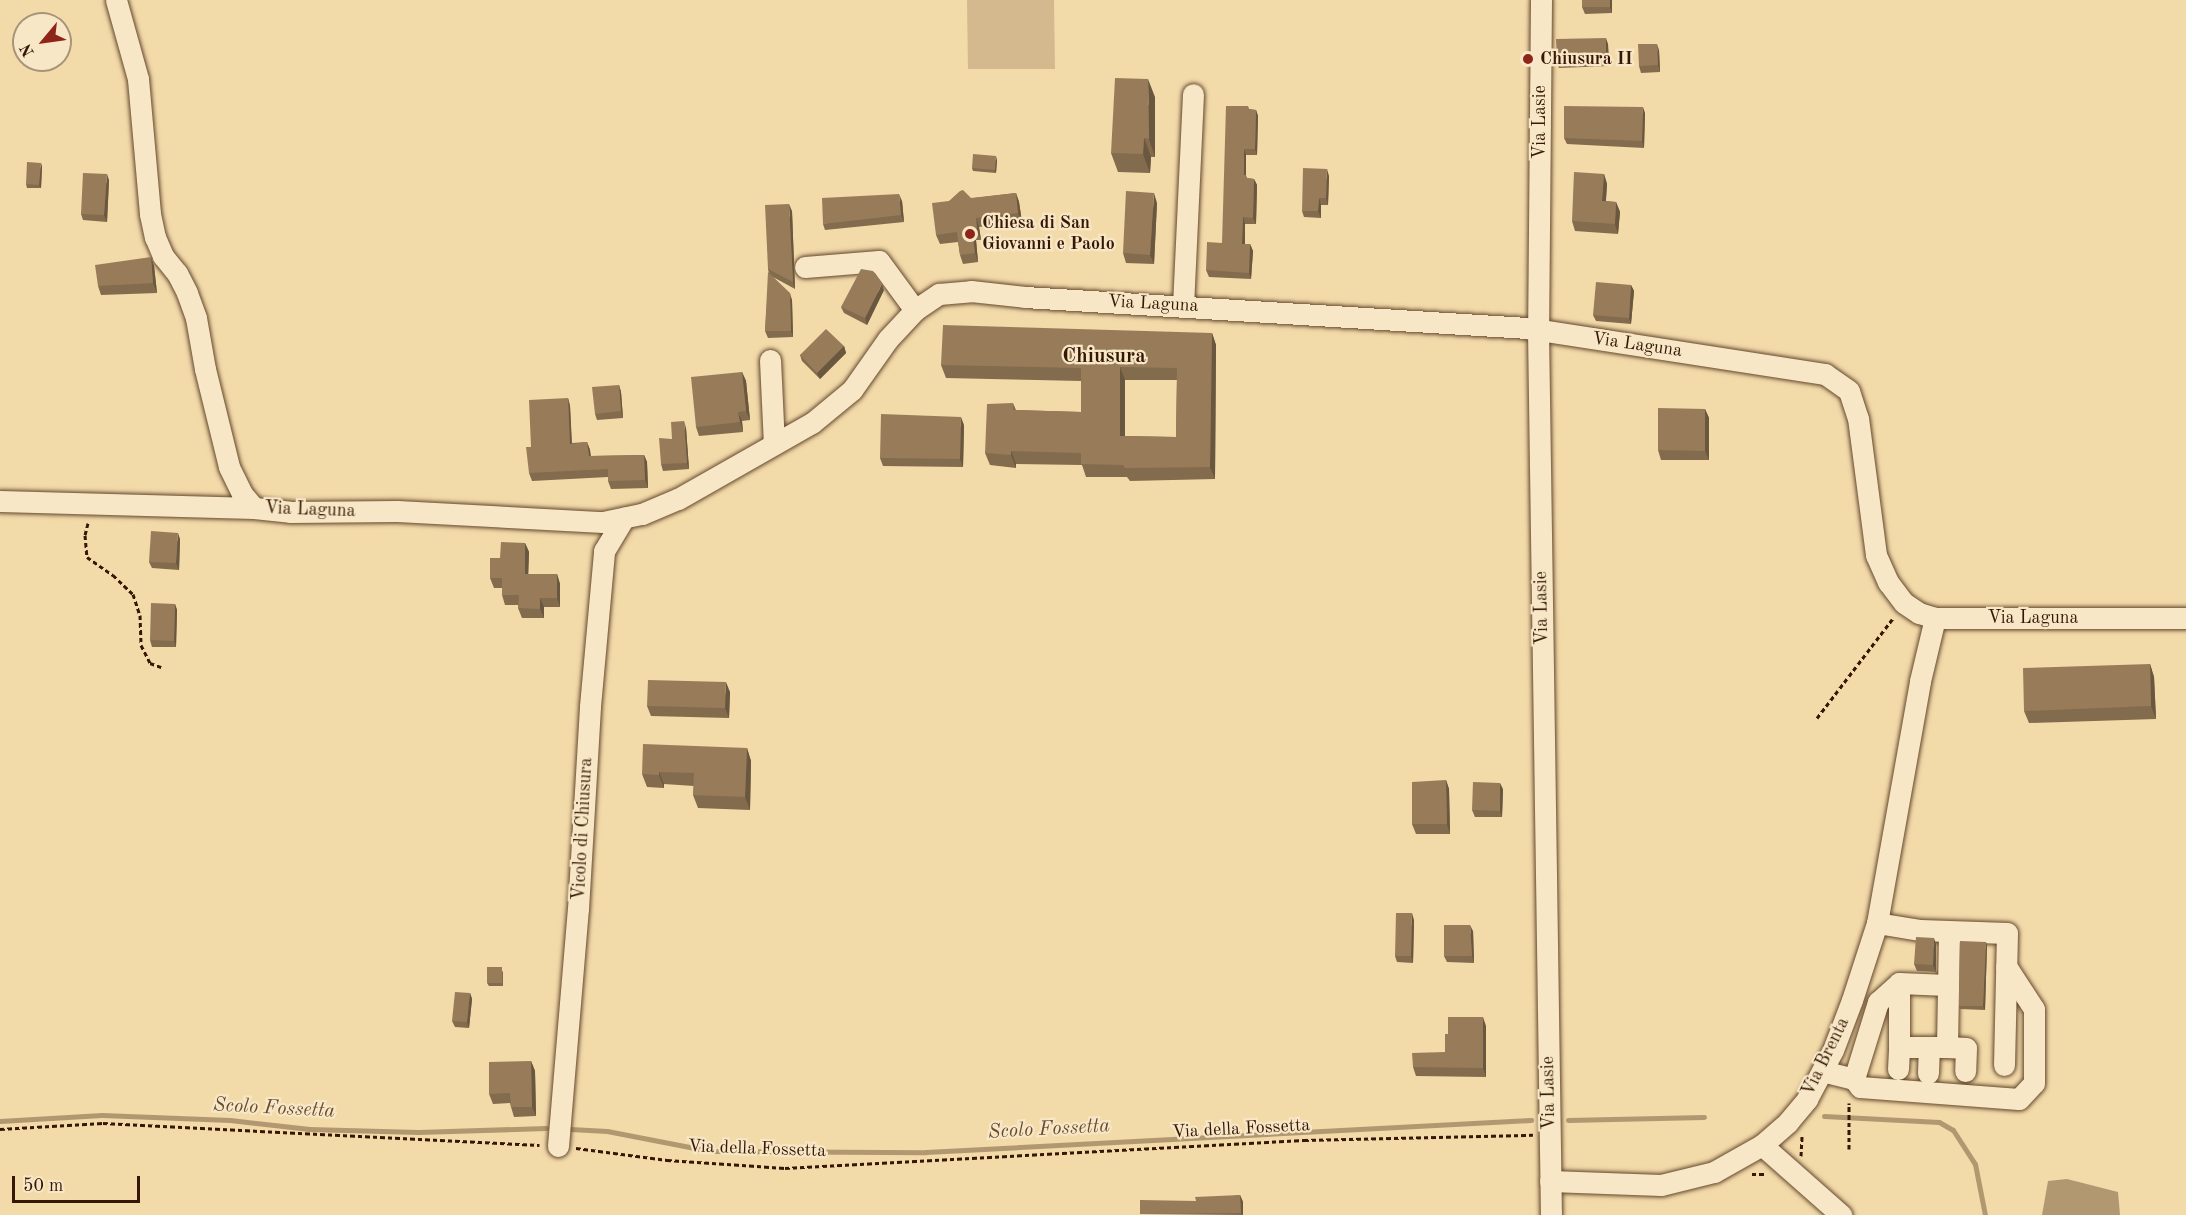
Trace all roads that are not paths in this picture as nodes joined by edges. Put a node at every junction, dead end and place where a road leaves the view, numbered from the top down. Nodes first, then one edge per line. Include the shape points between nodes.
1 (116, 0) edge
2 (1541, 0) edge
3 (1193, 94) dead end
4 (805, 267) dead end
5 (1183, 306) junction
6 (915, 310) junction
7 (1538, 330) junction
8 (770, 360) dead end
9 (774, 444) junction
10 (0, 501) edge
11 (254, 508) junction
12 (624, 518) junction
13 (1935, 618) junction
14 (2186, 618) edge
15 (1876, 923) junction
16 (1949, 932) junction
17 (2006, 966) junction
18 (1899, 983) junction
19 (1947, 985) junction
20 (1899, 1047) junction
21 (1938, 1047) junction
22 (2004, 1065) dead end
23 (1898, 1069) dead end
24 (1822, 1071) junction
25 (1965, 1071) dead end
26 (1928, 1072) dead end
27 (1854, 1079) junction
28 (1762, 1144) junction
29 (558, 1146) road end
30 (1550, 1181) junction
31 (1551, 1215) edge
32 (1841, 1215) edge

1 - 11 street, Via Laguna via 138,79 155,237 187,293 229,467
2 - 7 street, Via Lasie
3 - 5 street
4 - 6 street via 879,261
5 - 6 street, Via Laguna via 971,291 939,294
5 - 7 street, Via Laguna
6 - 9 street, Via Laguna via 888,339 852,390 812,423
7 - 13 street, Via Laguna via 1785,367 1825,374 1839,381 1849,391 1858,418 1876,555 1888,582 1904,603
7 - 30 street, Via Lasie
8 - 9 street
9 - 12 street, Via Laguna via 678,499
10 - 11 street
11 - 12 street, Via Laguna via 603,522
12 - 29 street, Vicolo di Chiusura via 604,551
13 - 14 street, Via Laguna
13 - 15 street, Via Brenta
15 - 16 street
15 - 24 street, Via Brenta via 1852,1000
16 - 17 street via 2007,933
16 - 19 street
17 - 22 street
17 - 27 street via 2034,1009 2034,1083 2019,1099 1860,1086
18 - 19 street
18 - 20 street
18 - 27 street via 1878,1002
19 - 21 street
20 - 21 street
20 - 23 street
21 - 25 street via 1966,1048
21 - 26 street
24 - 27 street
24 - 28 street, Via Brenta via 1807,1099
28 - 30 street, Via Brenta via 1714,1172 1661,1185
28 - 32 street
30 - 31 street, Via Lasie

